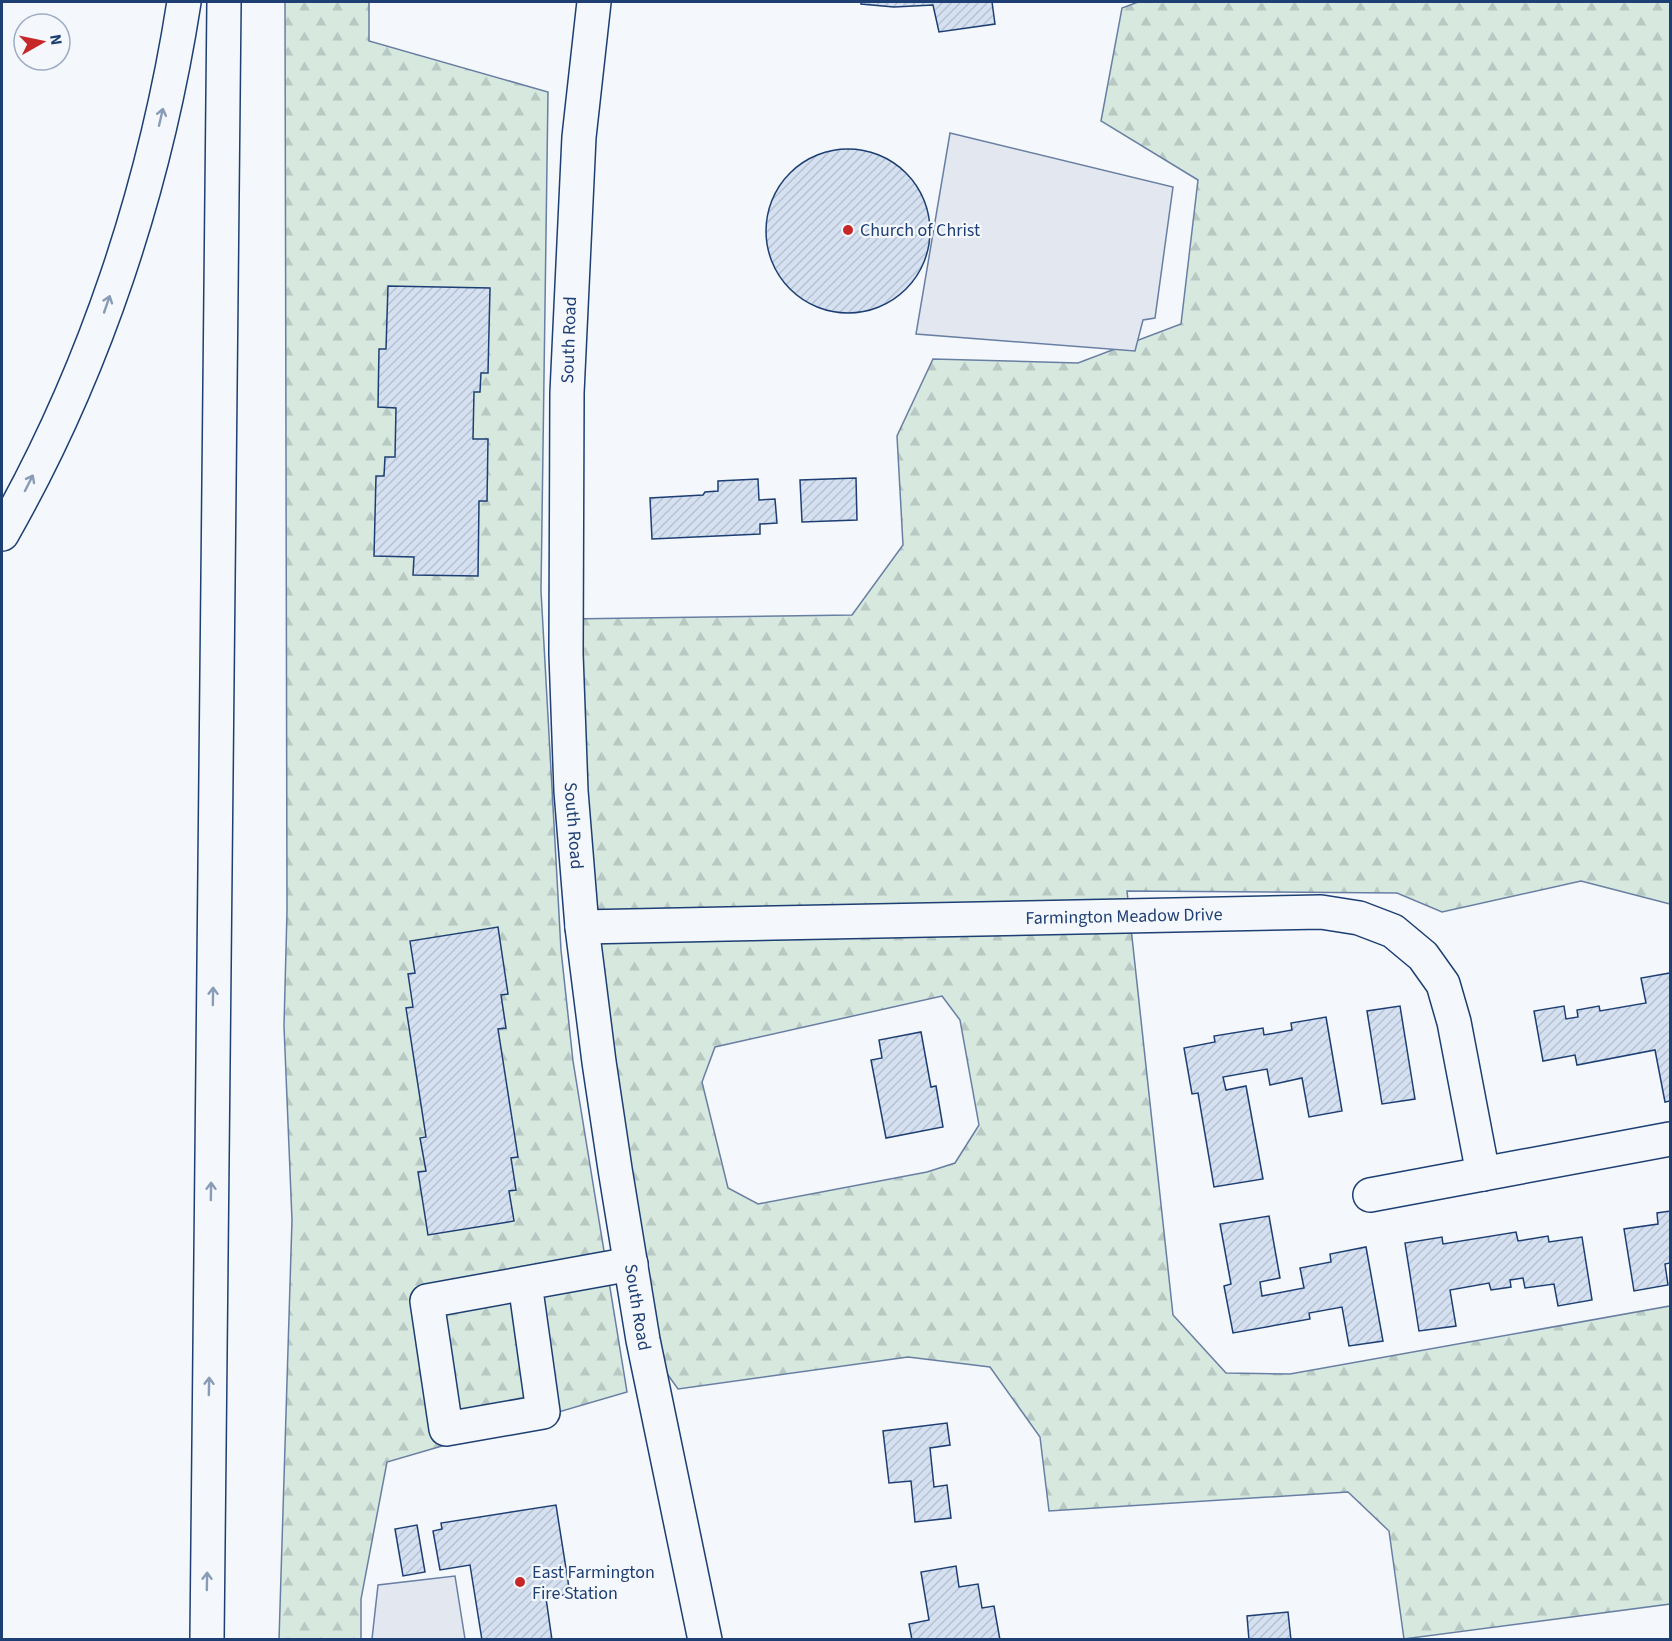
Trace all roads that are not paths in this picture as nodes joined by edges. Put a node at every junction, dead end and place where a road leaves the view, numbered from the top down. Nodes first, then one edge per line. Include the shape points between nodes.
1 (184, 2) edge
2 (224, 2) edge
3 (594, 2) edge
4 (2, 534) edge
5 (582, 927) junction
6 (1671, 1138) edge
7 (1483, 1174) junction
8 (1370, 1195) dead end
9 (631, 1264) junction
10 (525, 1283) junction
11 (207, 1640) edge
12 (705, 1640) edge

4 -> 1 main road via 65,409 106,308 158,131
11 -> 2 main road
3 - 5 main road, South Road via 579,137 567,393 566,654 571,792
5 - 7 main road, Farmington Meadow Drive via 1321,912 1359,918 1393,932 1424,956 1443,984
5 - 9 main road, South Road via 600,1073
6 - 7 main road
7 - 8 main road
9 - 10 main road
9 - 12 main road, South Road
10 - 10 main road via 427,1301 446,1429 543,1412

